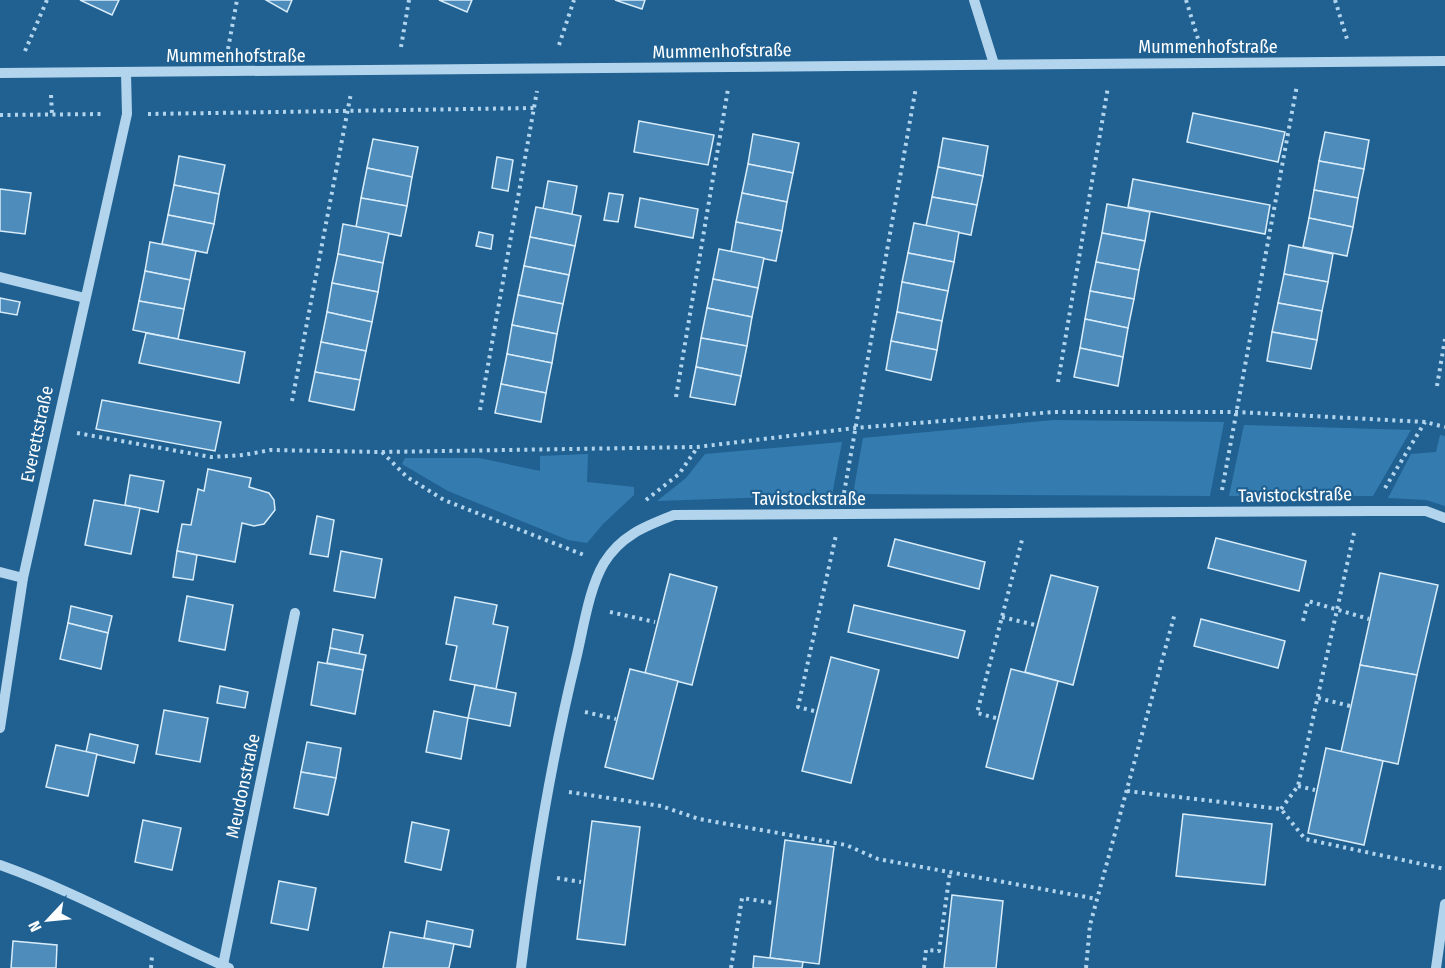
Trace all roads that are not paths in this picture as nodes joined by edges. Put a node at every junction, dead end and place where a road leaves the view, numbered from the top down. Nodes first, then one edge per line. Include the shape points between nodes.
1 (974, 0) edge
2 (1445, 61) edge
3 (993, 64) junction
4 (0, 73) edge
5 (126, 73) junction
6 (0, 277) edge
7 (85, 298) junction
8 (1445, 518) edge
9 (0, 572) edge
10 (23, 578) junction
11 (295, 613) dead end
12 (0, 728) edge
13 (0, 865) edge
14 (1445, 904) edge
15 (226, 967) edge
16 (521, 968) edge
17 (1436, 968) edge

1 - 3 street
2 - 3 street, Mummenhofstraße
3 - 5 street, Mummenhofstraße
4 - 5 street, Mummenhofstraße
5 - 7 street, Everettstraße via 127,114
6 - 7 street
7 - 10 street, Everettstraße
8 - 16 street, Tavistockstraße via 1426,511 1372,510 674,515 634,531 604,563 588,607 547,789
9 - 10 street
10 - 12 street, Everettstraße
11 - 15 street, Meudonstraße
13 - 15 street, Meudonstraße via 43,880
14 - 17 street

